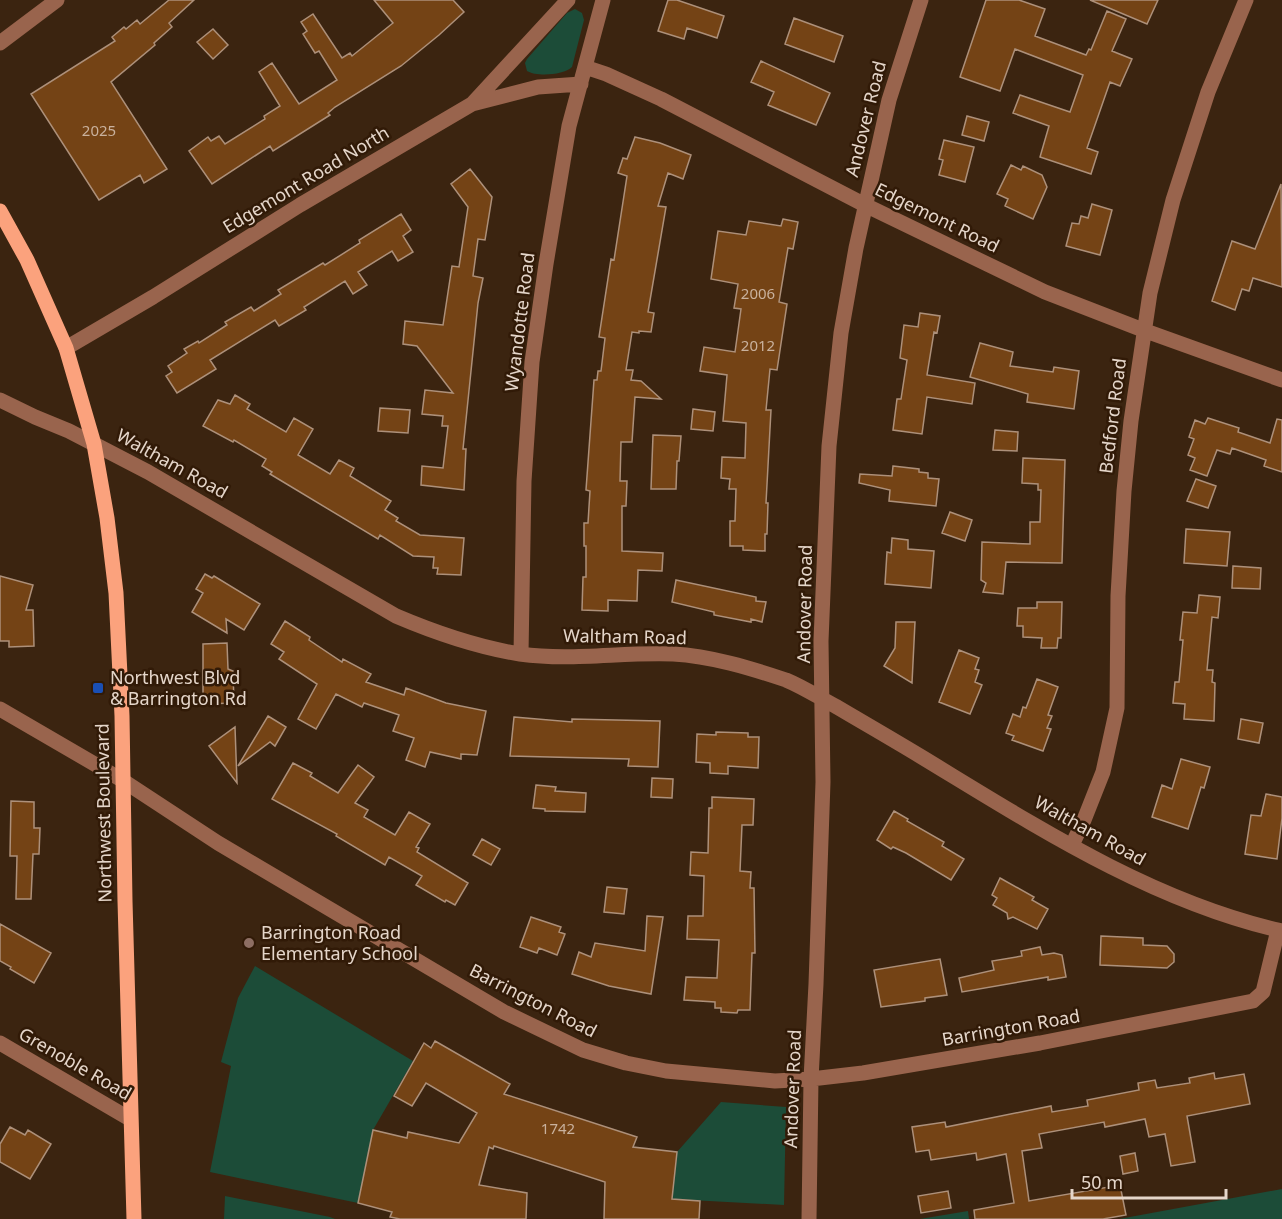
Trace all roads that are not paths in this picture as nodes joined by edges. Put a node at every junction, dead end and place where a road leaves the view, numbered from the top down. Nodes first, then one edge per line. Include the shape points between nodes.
1 (57, 0) edge
2 (568, 0) edge
3 (603, 0) edge
4 (921, 0) edge
5 (1246, 0) edge
6 (0, 43) edge
7 (585, 67) junction
8 (580, 84) junction
9 (472, 104) junction
10 (865, 205) junction
11 (0, 211) edge
12 (1143, 330) junction
13 (66, 348) junction
14 (1282, 380) edge
15 (0, 400) edge
16 (94, 444) junction
17 (521, 654) junction
18 (823, 699) junction
19 (0, 709) edge
20 (122, 780) junction
21 (1072, 845) junction
22 (1280, 930) edge
23 (0, 1043) edge
24 (811, 1079) junction
25 (130, 1119) junction
26 (134, 1219) edge
27 (809, 1219) edge

1 - 6 street
2 - 9 street
3 - 7 street, Wyandotte Road
4 - 10 street, Andover Road via 889,100
5 - 12 street, Bedford Road via 1208,92 1173,200
7 - 8 street, Wyandotte Road
7 - 10 street, Edgemont Road via 660,99
8 - 9 street, Edgemont Road North via 538,87
8 - 17 street, Wyandotte Road via 569,126 532,362 524,481
9 - 13 street, Edgemont Road North
10 - 12 street, Edgemont Road via 1045,292
10 - 18 street, Andover Road via 841,333 829,446 821,641
11 - 13 main road, Northwest Boulevard via 27,260
12 - 14 street, Edgemont Road
12 - 21 street, Bedford Road via 1124,490 1118,596 1118,708 1102,772
13 - 16 main road, Northwest Boulevard
15 - 16 street, Waltham Road
16 - 17 street, Waltham Road via 204,503 396,616 478,646
16 - 20 main road, Northwest Boulevard via 116,593
17 - 18 street, Waltham Road via 675,654 715,660 784,680
18 - 21 street, Waltham Road
18 - 24 street, Andover Road
19 - 20 street, Barrington Road
20 - 24 street, Barrington Road via 218,843 504,1012 583,1050 666,1071 780,1081
20 - 25 main road, Northwest Boulevard
21 - 22 street, Waltham Road via 1156,889
22 - 24 street, Barrington Road via 1263,992 1253,1002 1029,1045
23 - 25 street, Grenoble Road
24 - 27 street, Andover Road
25 - 26 main road, Northwest Boulevard

